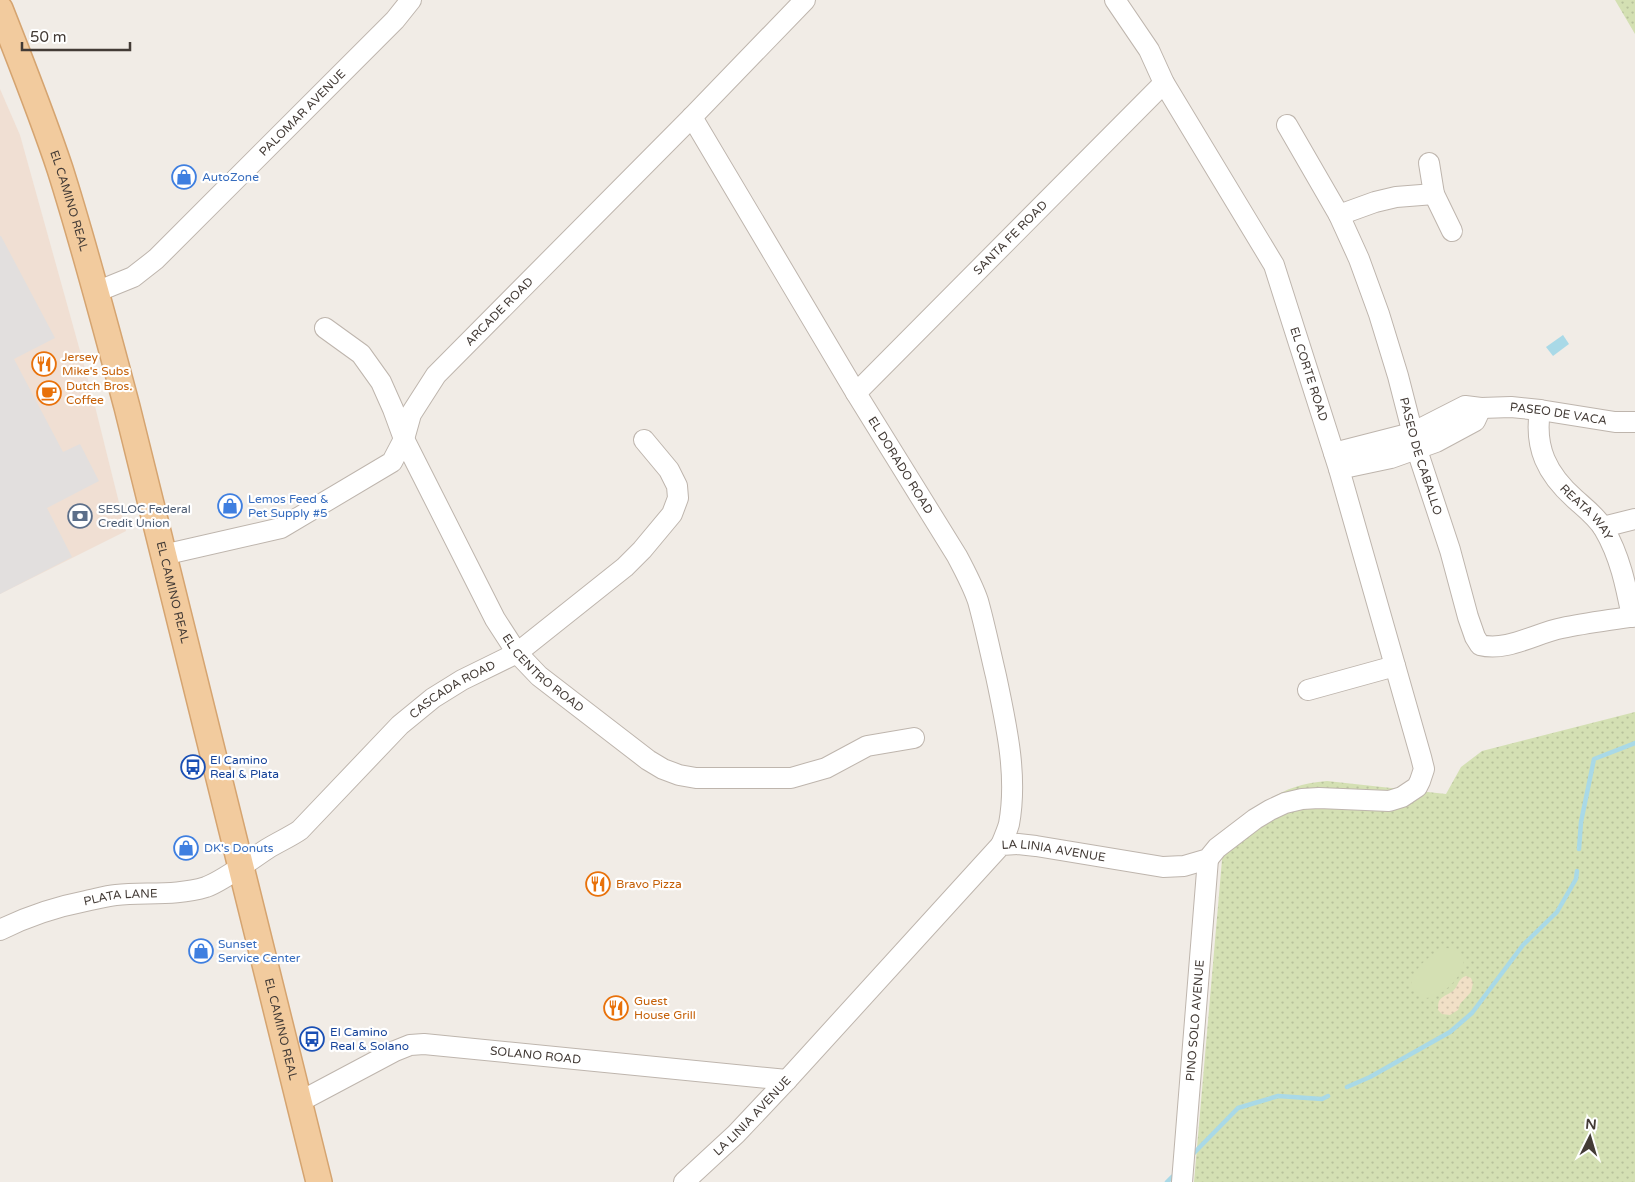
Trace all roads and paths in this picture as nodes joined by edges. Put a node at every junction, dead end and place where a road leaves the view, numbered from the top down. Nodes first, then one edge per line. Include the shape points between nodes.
1 (412, 0) edge
2 (805, 0) edge
3 (1115, 0) edge
4 (0, 9) edge
5 (1164, 83) junction
6 (692, 117) junction
7 (1287, 125) dead end
8 (1429, 163) dead end
9 (1434, 194) junction
10 (1339, 215) junction
11 (1452, 231) dead end
12 (96, 292) junction
13 (325, 328) dead end
14 (856, 393) junction
15 (1540, 410) junction
16 (1635, 422) edge
17 (404, 439) junction
18 (644, 440) dead end
19 (1415, 441) junction
20 (1336, 461) junction
21 (1635, 519) edge
22 (1603, 528) junction
23 (163, 555) junction
24 (1634, 616) edge
25 (517, 653) junction
26 (1395, 666) junction
27 (1308, 690) dead end
28 (914, 738) dead end
29 (1420, 781) joint
30 (1001, 846) junction
31 (1208, 859) junction
32 (241, 867) junction
33 (0, 930) edge
34 (787, 1080) junction
35 (299, 1102) junction
36 (319, 1182) edge
37 (684, 1182) edge
38 (1182, 1182) edge

1 - 12 street, PALOMAR AVENUE via 156,259 133,277
2 - 6 street, ARCADE ROAD
3 - 5 street, EL CORTE ROAD via 1150,50
4 - 12 main road, EL CAMINO REAL via 60,170
5 - 14 street, SANTA FE ROAD
5 - 20 street, EL CORTE ROAD via 1274,265
6 - 14 street, EL DORADO ROAD
6 - 17 street, ARCADE ROAD via 436,375 411,414
7 - 10 street, PASEO DE CABALLO
8 - 9 street
9 - 10 street via 1396,197
9 - 11 street
10 - 19 street, PASEO DE CABALLO via 1380,314
12 - 23 main road, EL CAMINO REAL
13 - 17 street, EL CENTRO ROAD via 361,354 381,382
14 - 30 street, EL DORADO ROAD via 958,556 977,600 1005,715 1011,766 1009,825
15 - 16 street, PASEO DE VACA via 1615,422
15 - 19 street, PASEO DE VACA via 1481,408 1475,421 1436,442
15 - 22 street, REATA WAY via 1538,436 1548,466 1564,489
17 - 23 street, ARCADE ROAD via 392,462 281,528
17 - 25 street, EL CENTRO ROAD via 495,619
18 - 25 street, CASCADA ROAD via 675,480 678,498 672,514 625,567
19 - 20 street, PASEO DE VACA
19 - 24 street, PASEO DE CABALLO via 1468,618 1480,645 1490,648 1562,628
20 - 26 street, EL CORTE ROAD
21 - 22 street
22 - 24 street, REATA WAY via 1624,575
23 - 32 main road, EL CAMINO REAL
25 - 28 street, EL CENTRO ROAD via 539,676 648,760 679,775 696,778 792,778 826,768 867,746
25 - 32 street, CASCADA ROAD via 433,698 400,725 300,830
26 - 27 street
26 - 29 street, EL CORTE ROAD via 1424,769
29 - 31 street, LA LINIA AVENUE via 1402,797 1389,801 1319,798 1285,803 1255,819 1217,848
30 - 31 street, LA LINIA AVENUE via 1036,846 1163,867 1184,866
30 - 34 street, LA LINIA AVENUE
31 - 38 street, PINO SOLO AVENUE
32 - 33 street, PLATA LANE via 208,886 164,893 114,895 61,906
32 - 35 main road, EL CAMINO REAL
34 - 35 street, SOLANO ROAD via 410,1044
34 - 37 street, LA LINIA AVENUE
35 - 36 main road, EL CAMINO REAL

